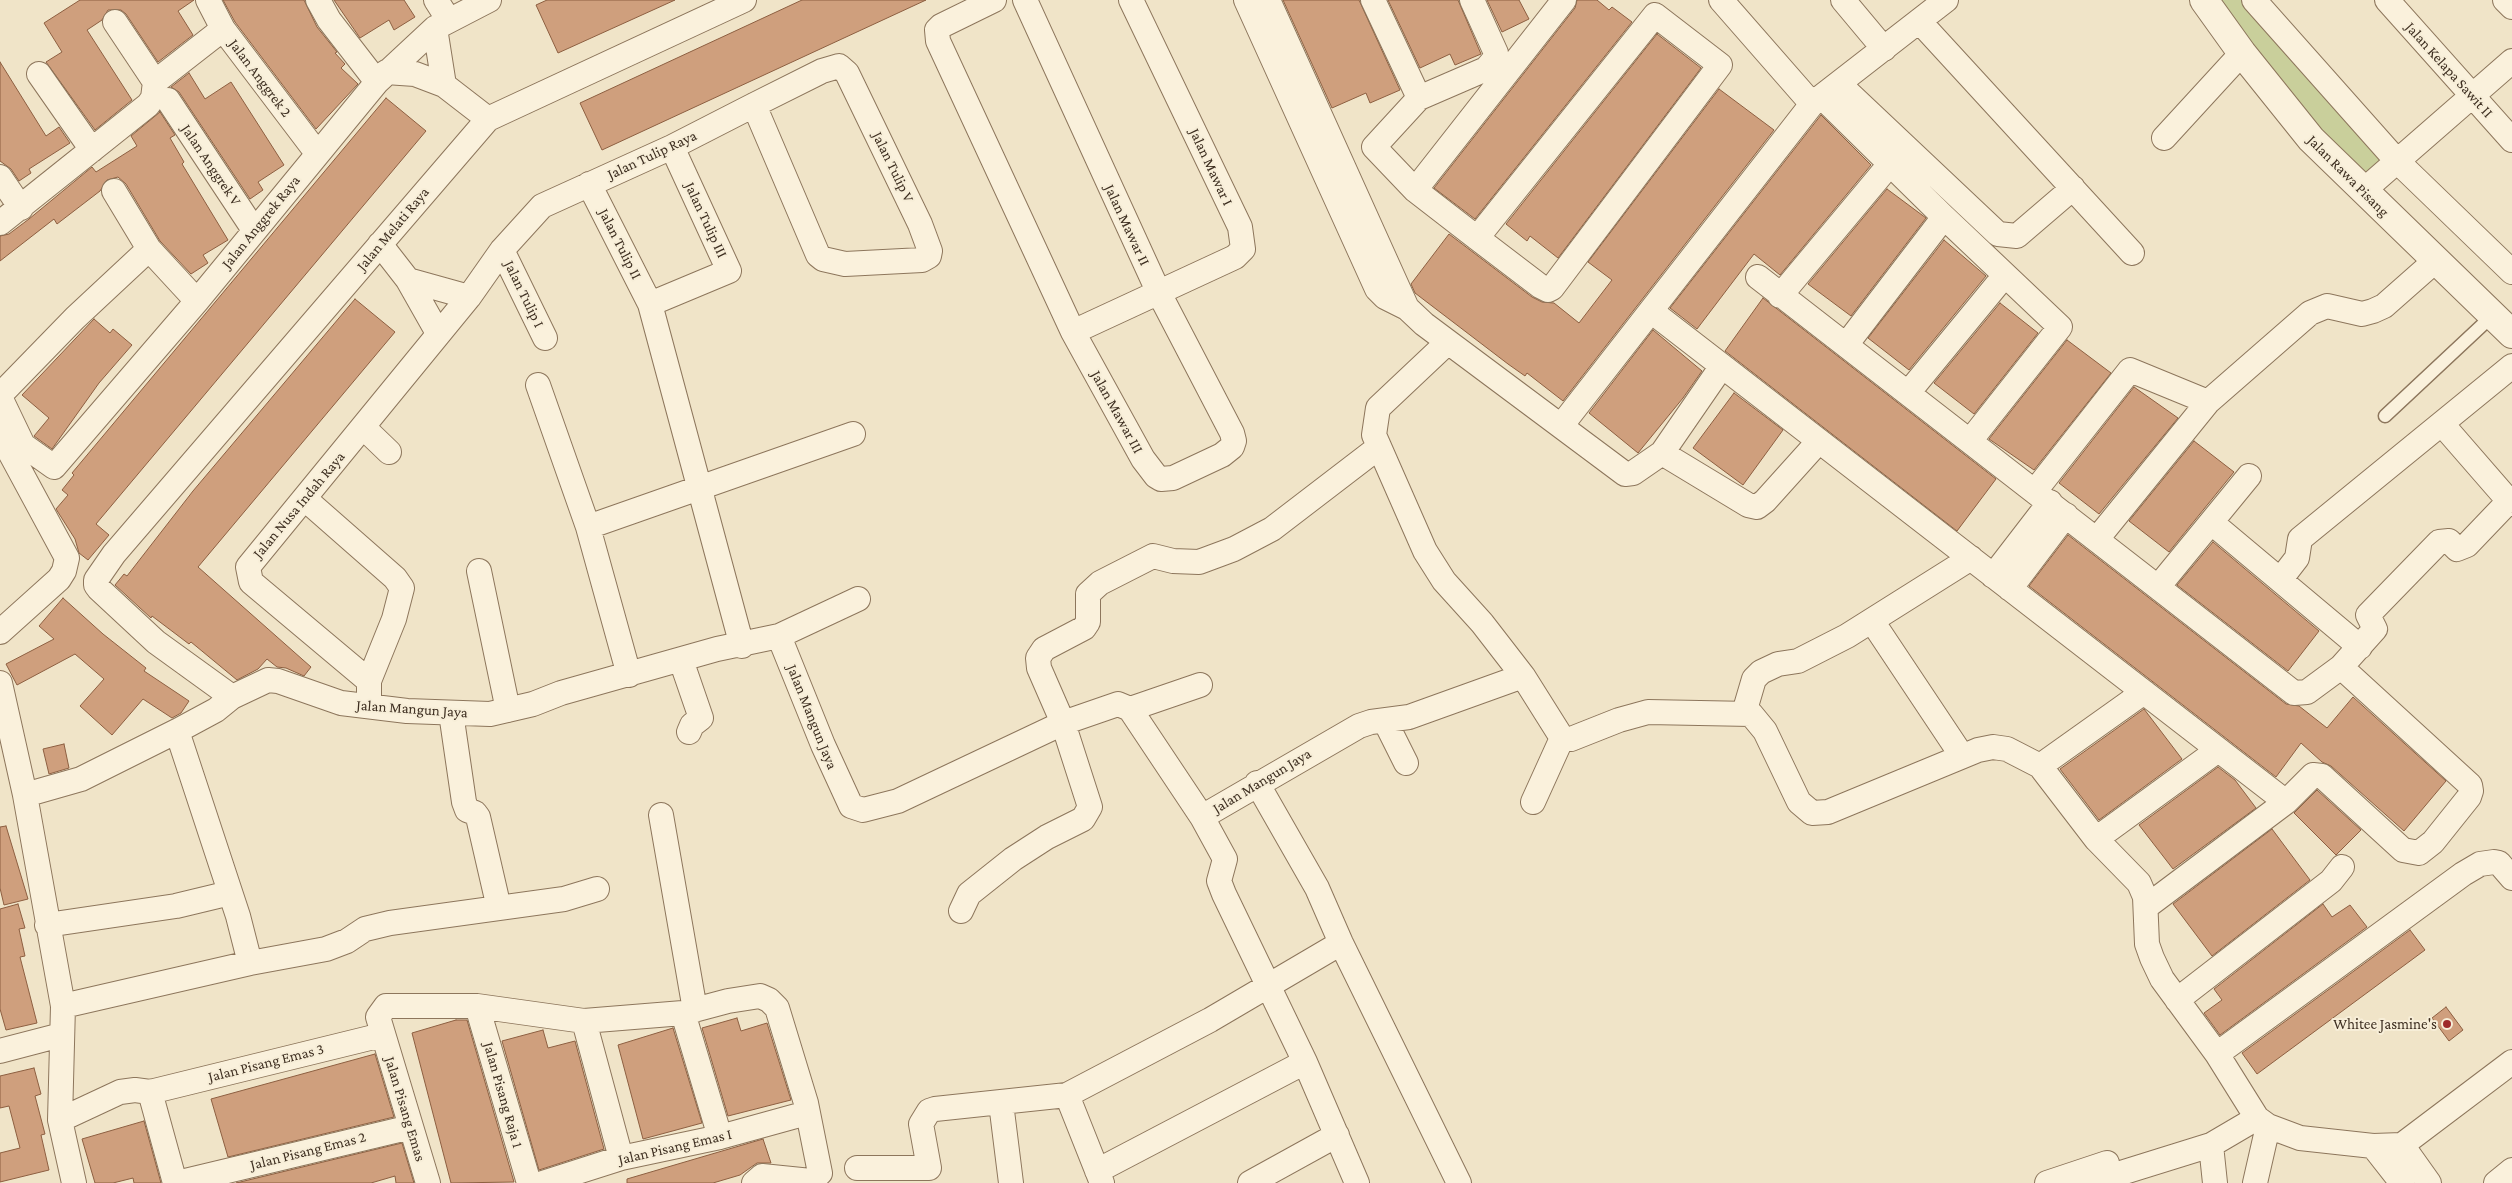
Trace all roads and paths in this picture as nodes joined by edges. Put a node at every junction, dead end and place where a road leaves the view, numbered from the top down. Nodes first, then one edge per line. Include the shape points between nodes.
1 (208, 0) edge
2 (318, 0) edge
3 (489, 0) edge
4 (744, 0) edge
5 (1025, 0) edge
6 (1132, 0) edge
7 (1246, 0) edge
8 (1268, 0) edge
9 (1373, 0) edge
10 (1472, 0) edge
11 (1564, 0) edge
12 (1721, 0) edge
13 (1842, 0) edge
14 (1946, 0) edge
15 (2204, 0) edge
16 (2254, 0) edge
17 (2387, 0) edge
18 (2505, 0) edge
19 (988, 2) edge
20 (2512, 7) edge
21 (440, 16) edge
22 (115, 22) dead end
23 (1919, 22) junction
24 (223, 29) junction
25 (1884, 48) junction
26 (2242, 53) junction
27 (2512, 61) edge
28 (847, 73) joint
29 (39, 74) dead end
30 (382, 77) junction
31 (444, 85) junction
32 (161, 91) junction
33 (1824, 95) junction
34 (2472, 96) junction
35 (1419, 98) junction
36 (754, 105) junction
37 (488, 119) junction
38 (2164, 138) dead end
39 (2512, 140) edge
40 (672, 147) junction
41 (1374, 147) junction
42 (92, 150) junction
43 (317, 153) junction
44 (2396, 161) junction
45 (1890, 164) junction
46 (1346, 168) junction
47 (0, 177) edge
48 (589, 184) junction
49 (2073, 188) junction
50 (1415, 190) junction
51 (114, 191) dead end
52 (2363, 191) junction
53 (21, 208) junction
54 (1944, 217) junction
55 (0, 223) edge
56 (254, 230) junction
57 (1477, 238) junction
58 (380, 244) junction
59 (149, 249) junction
60 (502, 250) junction
61 (2132, 253) dead end
62 (2435, 261) junction
63 (2512, 272) edge
64 (2005, 275) junction
65 (1758, 277) dead end
66 (408, 280) junction
67 (474, 288) junction
68 (1158, 292) junction
69 (1780, 296) junction
70 (197, 301) junction
71 (650, 304) junction
72 (1407, 308) junction
73 (1651, 311) junction
74 (2492, 316) junction
75 (1073, 332) junction
76 (438, 333) junction
77 (2512, 334) edge
78 (545, 338) dead end
79 (1448, 342) junction
80 (1846, 345) junction
81 (1722, 366) junction
82 (2512, 366) edge
83 (538, 385) dead end
84 (0, 392) edge
85 (1908, 393) junction
86 (0, 397) edge
87 (2208, 402) junction
88 (2385, 416) dead end
89 (2442, 424) junction
90 (1561, 426) junction
91 (363, 427) junction
92 (0, 434) edge
93 (853, 434) dead end
94 (1819, 441) junction
95 (1970, 441) junction
96 (1378, 447) junction
97 (389, 452) dead end
98 (1662, 453) junction
99 (2249, 476) dead end
100 (1173, 478) joint
101 (698, 489) junction
102 (306, 499) junction
103 (2050, 503) junction
104 (2511, 503) edge
105 (2212, 523) junction
106 (588, 527) junction
107 (2098, 539) junction
108 (1971, 558) junction
109 (479, 571) dead end
110 (2280, 580) junction
111 (2002, 582) junction
112 (2158, 587) junction
113 (858, 599) dead end
114 (1872, 621) junction
115 (0, 632) edge
116 (779, 636) junction
117 (742, 646) junction
118 (2360, 647) junction
119 (681, 660) junction
120 (2341, 667) junction
121 (629, 675) junction
122 (1522, 676) junction
123 (369, 681) junction
124 (0, 684) edge
125 (1200, 684) dead end
126 (2144, 692) junction
127 (232, 697) junction
128 (368, 705) junction
129 (1130, 709) junction
130 (508, 710) junction
131 (1744, 713) junction
132 (451, 714) junction
133 (1384, 721) junction
134 (1063, 723) junction
135 (177, 731) junction
136 (689, 732) dead end
137 (1562, 738) junction
138 (2218, 750) junction
139 (1962, 756) junction
140 (1406, 763) dead end
141 (2040, 766) junction
142 (1258, 783) junction
143 (25, 795) junction
144 (1532, 802) dead end
145 (2286, 802) junction
146 (662, 815) dead end
147 (1202, 817) junction
148 (2096, 839) junction
149 (2342, 867) dead end
150 (2512, 878) edge
151 (597, 889) dead end
152 (230, 893) junction
153 (2146, 906) junction
154 (499, 908) junction
155 (961, 911) dead end
156 (47, 925) junction
157 (1341, 943) junction
158 (250, 962) junction
159 (1269, 986) junction
160 (2177, 1000) junction
161 (63, 1006) junction
162 (477, 1006) junction
163 (689, 1011) junction
164 (584, 1021) junction
165 (61, 1035) junction
166 (382, 1035) junction
167 (0, 1051) edge
168 (2217, 1054) junction
169 (1304, 1062) junction
170 (2512, 1062) edge
171 (150, 1092) junction
172 (1067, 1095) junction
173 (1001, 1103) junction
174 (808, 1113) junction
175 (60, 1120) junction
176 (2263, 1122) junction
177 (411, 1127) junction
178 (1337, 1135) junction
179 (720, 1137) junction
180 (2402, 1145) junction
181 (2373, 1146) junction
182 (2203, 1147) junction
183 (621, 1158) junction
184 (857, 1168) dead end
185 (2512, 1170) edge
186 (930, 1175) edge
187 (1100, 1177) edge
188 (2060, 1181) edge
189 (74, 1183) edge
190 (176, 1183) edge
191 (428, 1183) edge
192 (529, 1183) edge
193 (543, 1183) edge
194 (754, 1183) edge
195 (1011, 1183) edge
196 (1250, 1183) edge
197 (1357, 1183) edge
198 (1459, 1183) edge
199 (2089, 1183) edge
200 (2215, 1183) edge
201 (2256, 1183) edge
202 (2402, 1183) edge
203 (2429, 1183) edge
204 (2496, 1183) edge

1 - 24 street, Jalan Anggrek 2
2 - 30 street via 329,20
3 - 21 street, Jalan Anggrek Raya
4 - 37 street, Jalan Melati Raya
5 - 68 street, Jalan Mawar II
6 - 68 street, Jalan Mawar I via 1244,241 1243,249 1235,257
7 - 72 street via 1377,289
8 - 46 street
9 - 35 street
10 - 35 street via 1496,53 1493,62 1486,69
11 - 50 street
12 - 33 street
13 - 25 street
14 - 23 street
15 - 26 street, Jalan Rawa Pisang
16 - 44 street
17 - 34 street, Jalan Kelapa Sawit II
18 - 20 street
19 - 75 street, Jalan Mawar III via 940,26 938,41
21 - 30 street, Jalan Anggrek Raya
21 - 31 street
22 - 32 street, Jalan Anggrek V
23 - 25 street
23 - 49 street
24 - 32 street
24 - 43 street, Jalan Anggrek 2
25 - 33 street
26 - 38 street
26 - 52 street, Jalan Rawa Pisang via 2290,115
27 - 34 street
28 - 36 street, Jalan Tulip Raya via 839,66 833,67
28 - 36 street, Jalan Tulip V via 920,224 930,251 929,256 922,260 846,264 818,255
29 - 42 street
30 - 31 street via 415,74
30 - 43 street, Jalan Anggrek Raya
31 - 37 street
32 - 42 street
32 - 56 street, Jalan Anggrek V
33 - 45 street
33 - 49 street via 1998,234 2017,236
33 - 73 street
34 - 39 street, Jalan Kelapa Sawit II
34 - 44 street
35 - 41 street
36 - 40 street, Jalan Tulip Raya
37 - 58 street, Jalan Melati Raya
40 - 48 street, Jalan Tulip Raya
40 - 71 street, Jalan Tulip III via 729,271
41 - 46 street
41 - 50 street
42 - 53 street
43 - 56 street, Jalan Anggrek Raya
44 - 52 street
44 - 63 street
45 - 54 street
45 - 69 street
46 - 72 street
47 - 53 street
48 - 60 street, Jalan Tulip Raya via 542,206
48 - 71 street, Jalan Tulip II
49 - 61 street
50 - 57 street
51 - 59 street
52 - 62 street, Jalan Rawa Pisang
53 - 55 street
54 - 64 street
54 - 80 street
56 - 70 street, Jalan Anggrek Raya
57 - 57 street via 1655,15 1720,66 1550,290 1540,286
58 - 66 street
58 - 127 street, Jalan Melati Raya via 114,554 96,580 99,589 156,642
59 - 70 street
59 - 84 street
60 - 67 street, Jalan Tulip Raya
60 - 78 street, Jalan Tulip I
62 - 74 street, Jalan Rawa Pisang
62 - 87 street via 2384,306 2373,311 2362,314 2327,306 2310,312
64 - 85 street
64 - 95 street via 2060,327
65 - 69 street
66 - 67 street
66 - 76 street
67 - 76 street, Jalan Tulip Raya
68 - 75 street
68 - 100 street, Jalan Mawar II via 1234,441 1222,455
69 - 80 street
70 - 86 street, Jalan Anggrek Raya via 54,467 23,445
71 - 101 street, Jalan Tulip II via 675,390
72 - 79 street
73 - 81 street
73 - 90 street
74 - 77 street, Jalan Rawa Pisang
74 - 88 lane
75 - 100 street, Jalan Mawar III via 1143,459 1156,476
76 - 91 street, Jalan Nusa Indah Raya
79 - 90 street
79 - 96 street via 1378,408 1374,436
80 - 85 street
81 - 94 street
81 - 98 street
82 - 89 street
83 - 106 street
85 - 95 street
87 - 103 street via 2130,370
87 - 107 street
89 - 104 street
89 - 110 street via 2300,539 2296,558
90 - 98 street via 1626,474
91 - 97 street
91 - 102 street, Jalan Nusa Indah Raya
92 - 115 street via 67,558 59,579
93 - 101 street
94 - 98 street via 1757,507 1748,505
94 - 108 street
95 - 103 street
96 - 122 street via 1425,551 1444,581 1482,623
96 - 134 street via 1272,529 1234,550 1199,562 1153,556 1100,583 1087,599 1088,622 1084,628 1044,649 1038,656 1039,668
99 - 105 street
101 - 106 street
101 - 117 street, Jalan Tulip II
102 - 123 street via 395,578 401,590 394,618
102 - 123 street, Jalan Nusa Indah Raya via 248,567 247,575 250,582
103 - 107 street
103 - 111 street
104 - 118 street via 2467,545 2457,549 2449,541 2439,542 2368,614 2375,629
105 - 110 street
105 - 112 street
106 - 121 street
107 - 112 street
108 - 111 street
108 - 114 street
109 - 130 street
110 - 118 street
111 - 126 street
112 - 120 street via 2290,691 2307,692
113 - 116 street
114 - 131 street via 1798,661 1778,664 1761,672 1754,680
114 - 139 street
116 - 117 street, Jalan Mangun Jaya
116 - 134 street, Jalan Mangun Jaya via 840,784 851,806 864,810 898,801
117 - 119 street, Jalan Mangun Jaya via 717,649
118 - 120 street
119 - 121 street, Jalan Mangun Jaya
119 - 136 street via 701,718
120 - 145 street via 2470,785 2471,793 2433,842 2414,854 2403,850 2318,774 2310,776
121 - 130 street, Jalan Mangun Jaya
122 - 133 street, Jalan Mangun Jaya via 1409,717
122 - 137 street
123 - 128 street
124 - 143 street
125 - 129 street
126 - 138 street
126 - 141 street
127 - 128 street, Jalan Mangun Jaya via 268,680 341,703
127 - 135 street, Jalan Mangun Jaya via 216,710
128 - 132 street, Jalan Mangun Jaya
129 - 134 street, Jalan Mangun Jaya via 1118,704
129 - 147 street, Jalan Mangun Jaya
130 - 132 street, Jalan Mangun Jaya via 490,714
131 - 137 street via 1648,712 1571,739
131 - 139 street via 1756,719 1765,731 1799,802 1812,813 1828,812
132 - 154 street via 464,802 467,810 475,812 478,817
133 - 140 street
133 - 142 street, Jalan Mangun Jaya via 1371,722 1346,732
134 - 155 street via 1090,807 1083,819 1013,859 969,894
135 - 143 street, Jalan Mangun Jaya via 81,779
135 - 152 street
137 - 144 street
138 - 145 street
138 - 148 street
139 - 141 street via 1993,747 2007,749
141 - 148 street
142 - 147 street, Jalan Mangun Jaya
142 - 157 street via 1317,888
143 - 156 street
145 - 153 street
146 - 163 street
147 - 159 street via 1225,859 1220,874 1222,888
148 - 153 street via 2140,883
149 - 160 street via 2331,881
150 - 168 street via 2499,863 2494,862 2480,864 2463,874
151 - 154 street via 564,899
152 - 156 street via 176,906
152 - 158 street
153 - 160 street via 2147,944 2162,979
154 - 158 street via 390,923 365,929 347,942 326,949
156 - 161 street
157 - 159 street
157 - 198 street
158 - 161 street
159 - 169 street
159 - 172 street
160 - 168 street
161 - 165 street
162 - 164 street
162 - 166 street, Jalan Pisang Emas via 386,1006 378,1018
162 - 192 street, Jalan Pisang Raja 1
163 - 164 street via 634,1019
163 - 174 street via 760,996 777,1008
163 - 179 street
164 - 183 street
165 - 167 street
165 - 175 street
166 - 171 street, Jalan Pisang Emas 3
166 - 177 street, Jalan Pisang Emas
168 - 176 street
169 - 178 street
169 - 187 street
170 - 180 street
171 - 175 street via 120,1092
171 - 190 street
172 - 173 street
172 - 187 street
173 - 186 street via 929,1111 921,1124
173 - 195 street
174 - 179 street, Jalan Pisang Emas I
174 - 194 street via 820,1173 817,1178 803,1182 762,1176
175 - 189 street
176 - 181 street via 2300,1138
176 - 182 street
176 - 201 street
177 - 190 street, Jalan Pisang Emas 2
177 - 191 street, Jalan Pisang Emas
178 - 196 street
178 - 197 street
179 - 183 street, Jalan Pisang Emas I
180 - 181 street
180 - 203 street
181 - 202 street
182 - 188 street via 2178,1139
182 - 199 street
182 - 200 street
183 - 193 street, Jalan Pisang Emas I
184 - 186 street
185 - 204 street

